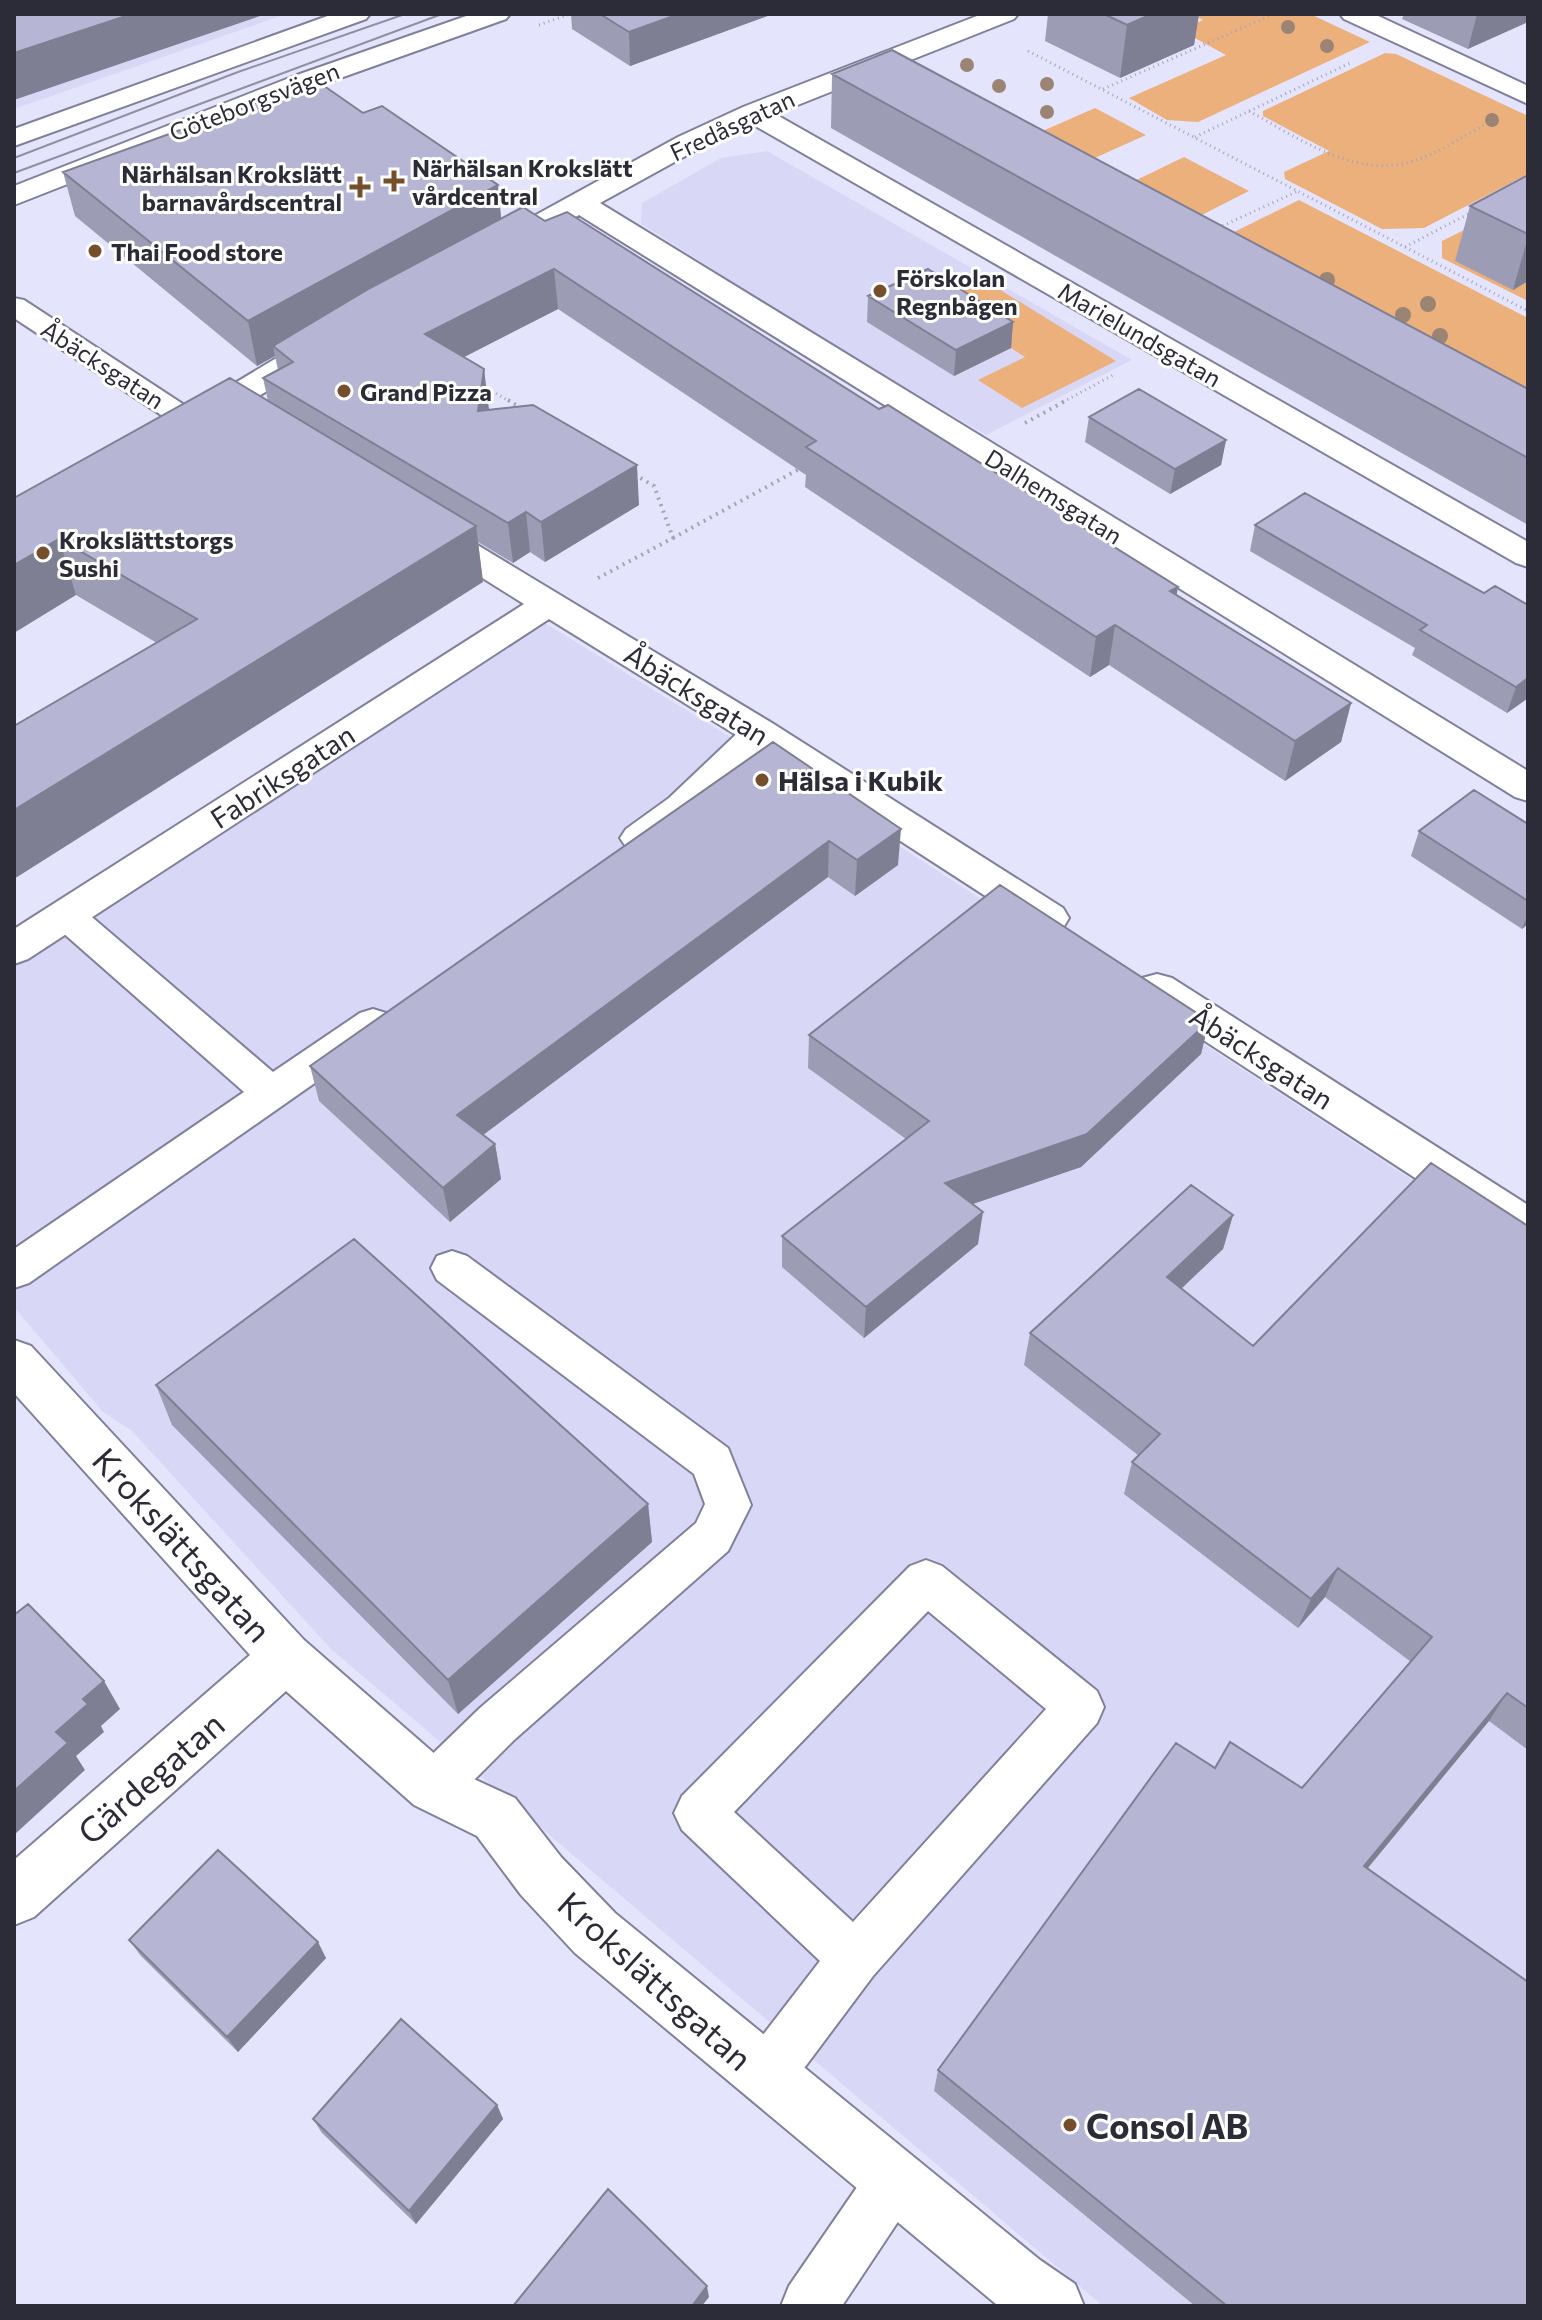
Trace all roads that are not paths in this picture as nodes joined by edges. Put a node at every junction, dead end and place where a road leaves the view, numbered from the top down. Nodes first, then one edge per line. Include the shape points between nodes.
1 (357, 14) edge
2 (497, 14) edge
3 (1005, 14) edge
4 (1353, 14) edge
5 (1528, 96) edge
6 (753, 113) junction
7 (14, 138) edge
8 (14, 196) edge
9 (580, 203) junction
10 (472, 261) edge
11 (14, 306) edge
12 (338, 335) edge
13 (221, 416) junction
14 (164, 438) edge
15 (400, 512) edge
16 (1528, 556) edge
17 (550, 603) junction
18 (759, 732) junction
19 (1528, 788) edge
20 (612, 858) edge
21 (66, 915) junction
22 (1076, 936) edge
23 (14, 949) edge
24 (1128, 970) edge
25 (401, 1004) edge
26 (270, 1092) junction
27 (1528, 1228) edge
28 (452, 1268) dead end
29 (14, 1271) edge
30 (14, 1360) edge
31 (286, 1657) junction
32 (433, 1787) junction
33 (14, 1897) edge
34 (855, 1958) junction
35 (765, 2076) junction
36 (894, 2180) junction
37 (809, 2306) edge
38 (1053, 2306) edge

1 - 7 street, Göteborgsvägen
2 - 8 street, Göteborgsvägen via 306,81
3 - 6 street, Fredåsgatan
4 - 5 street
6 - 9 street, Fredåsgatan
6 - 16 street, Marielundsgatan
9 - 10 street, Fredåsgatan
9 - 19 street, Dalhemsgatan
11 - 13 lane, Åbäcksgatan
12 - 13 street
13 - 14 street
15 - 17 street, Åbäcksgatan
17 - 18 street, Åbäcksgatan
17 - 21 street, Fabriksgatan
18 - 20 lane via 681,806
18 - 22 street, Åbäcksgatan
21 - 23 street, Fabriksgatan
21 - 26 lane
24 - 27 street, Åbäcksgatan
25 - 26 lane
26 - 29 lane
28 - 32 lane via 712,1462 728,1505 712,1537 497,1724
30 - 31 street, Krokslättsgatan
31 - 32 street, Krokslättsgatan
31 - 33 street, Gärdegatan
32 - 35 street, Krokslättsgatan via 496,1817 541,1876 595,1933
34 - 34 lane via 1080,1707 926,1581 699,1813
34 - 35 lane
35 - 36 street, Krokslättsgatan
36 - 37 lane
36 - 38 street, Krokslättsgatan

